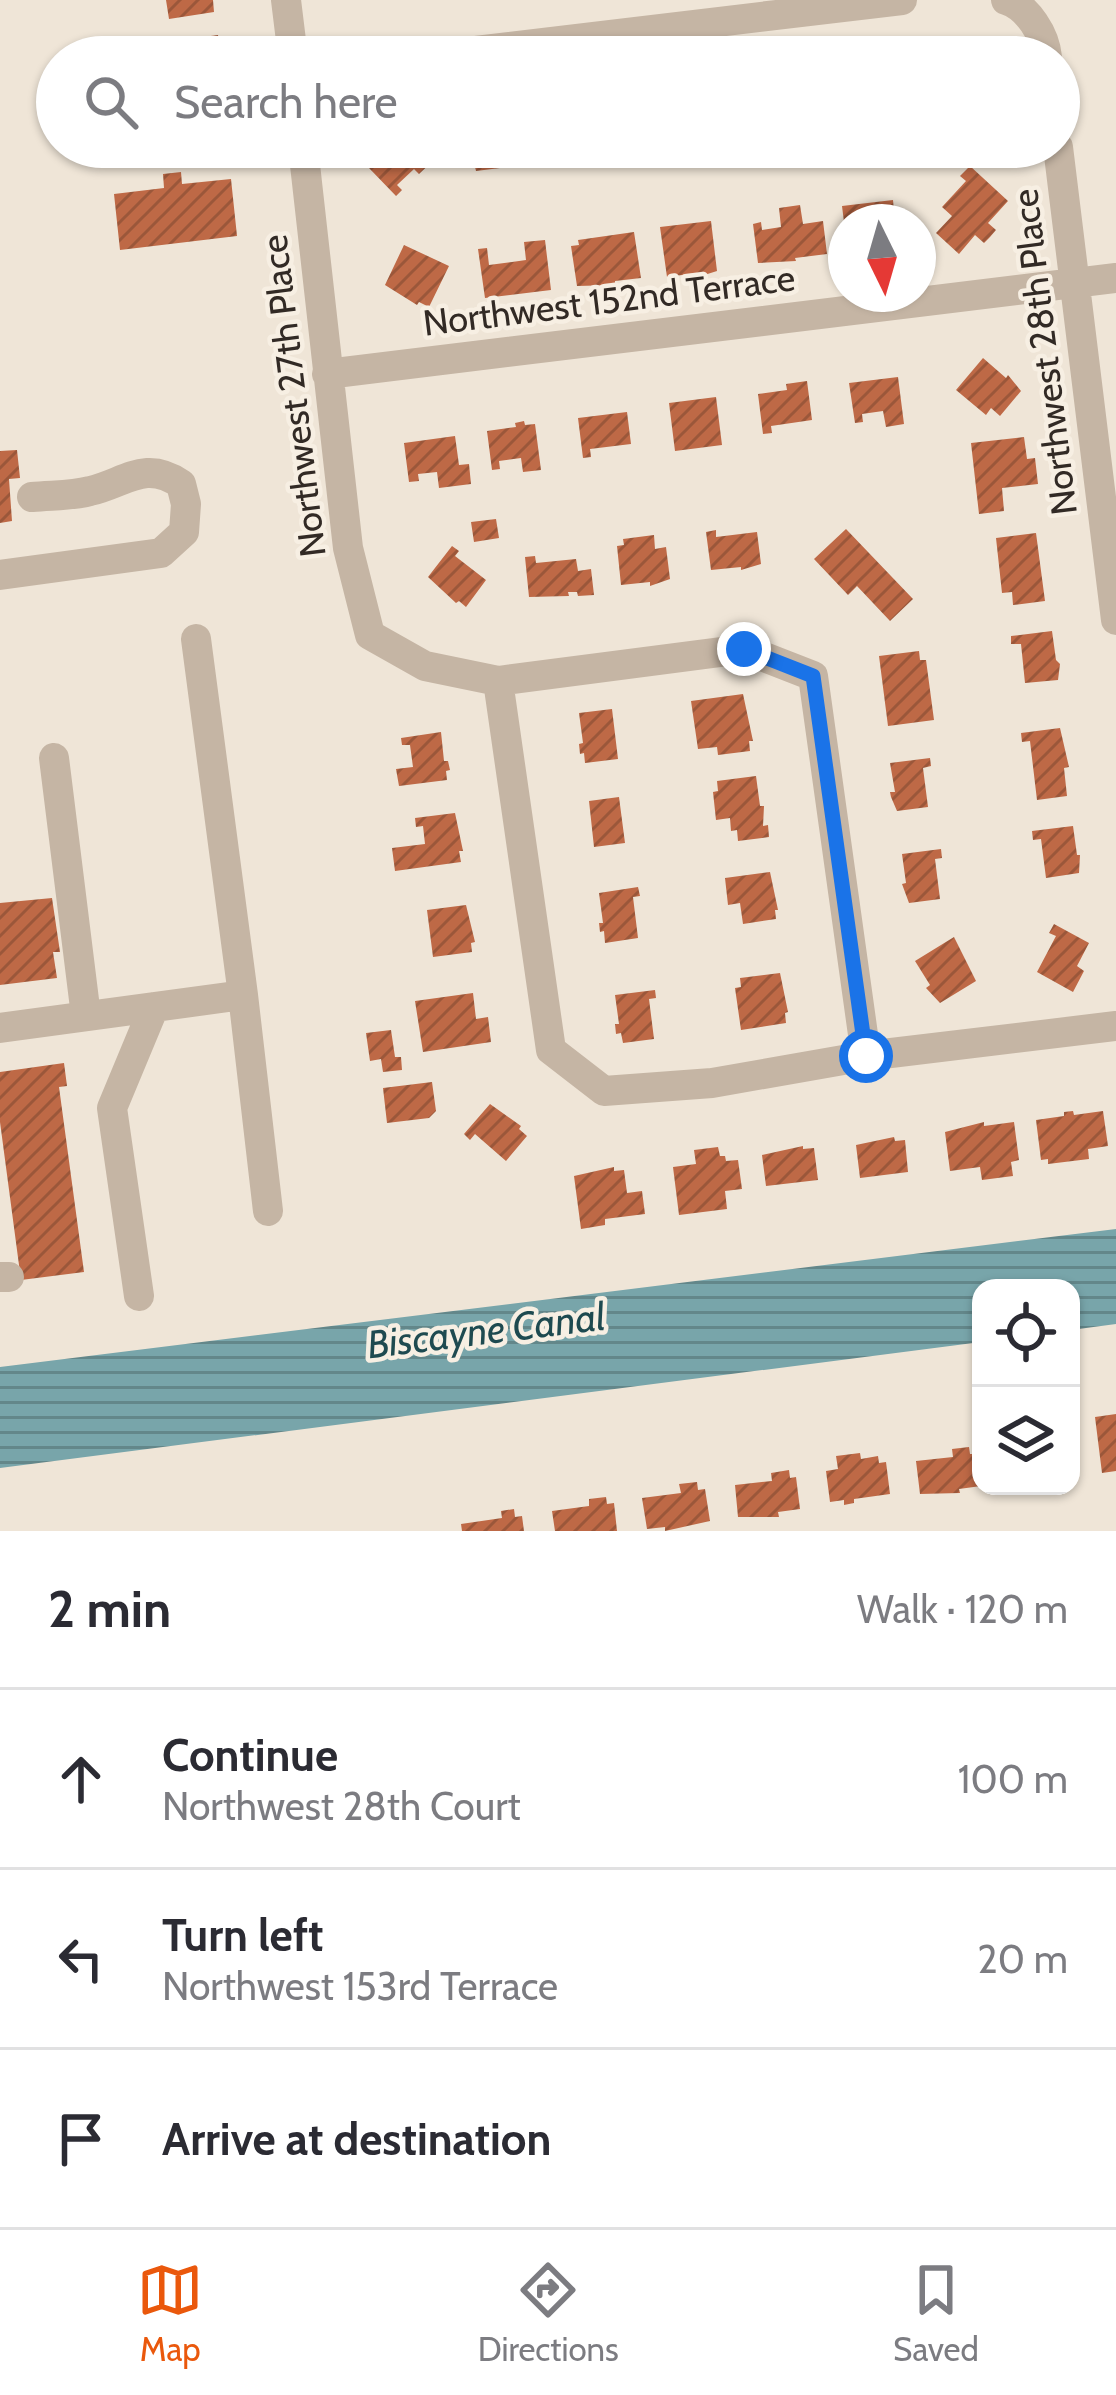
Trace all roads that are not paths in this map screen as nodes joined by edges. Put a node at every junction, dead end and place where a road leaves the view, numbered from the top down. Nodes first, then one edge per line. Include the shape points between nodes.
1 (286, 0) edge
2 (902, 0) edge
3 (1013, 2) edge
4 (290, 36) edge
5 (601, 36) edge
6 (1040, 36) edge
7 (305, 168) edge
8 (1060, 168) edge
9 (1116, 278) edge
10 (1074, 283) junction
11 (327, 374) junction
12 (32, 497) dead end
13 (0, 575) edge
14 (1116, 620) edge
15 (196, 639) dead end
16 (498, 681) junction
17 (54, 758) dead end
18 (243, 995) junction
19 (154, 1007) junction
20 (86, 1016) junction
21 (1116, 1027) edge
22 (0, 1028) edge
23 (866, 1056) junction
24 (268, 1211) dead end
25 (139, 1296) dead end

1 - 4 street
2 - 5 street
3 - 6 street
7 - 11 street, Northwest 27th Place
8 - 10 street, Northwest 28th Place
9 - 10 street, Northwest 152nd Terrace
10 - 11 street, Northwest 152nd Terrace
10 - 14 street, Northwest 28th Place
11 - 16 street, Northwest 27th Place via 348,548 370,634 425,666
12 - 13 street via 166,473 181,484 184,532 161,553
15 - 18 street
16 - 23 street via 551,1050 604,1091 712,1083
16 - 23 street via 744,649 813,676
17 - 20 street
18 - 19 street
18 - 24 street
19 - 20 street
19 - 25 street via 112,1108
20 - 22 street
21 - 23 street

